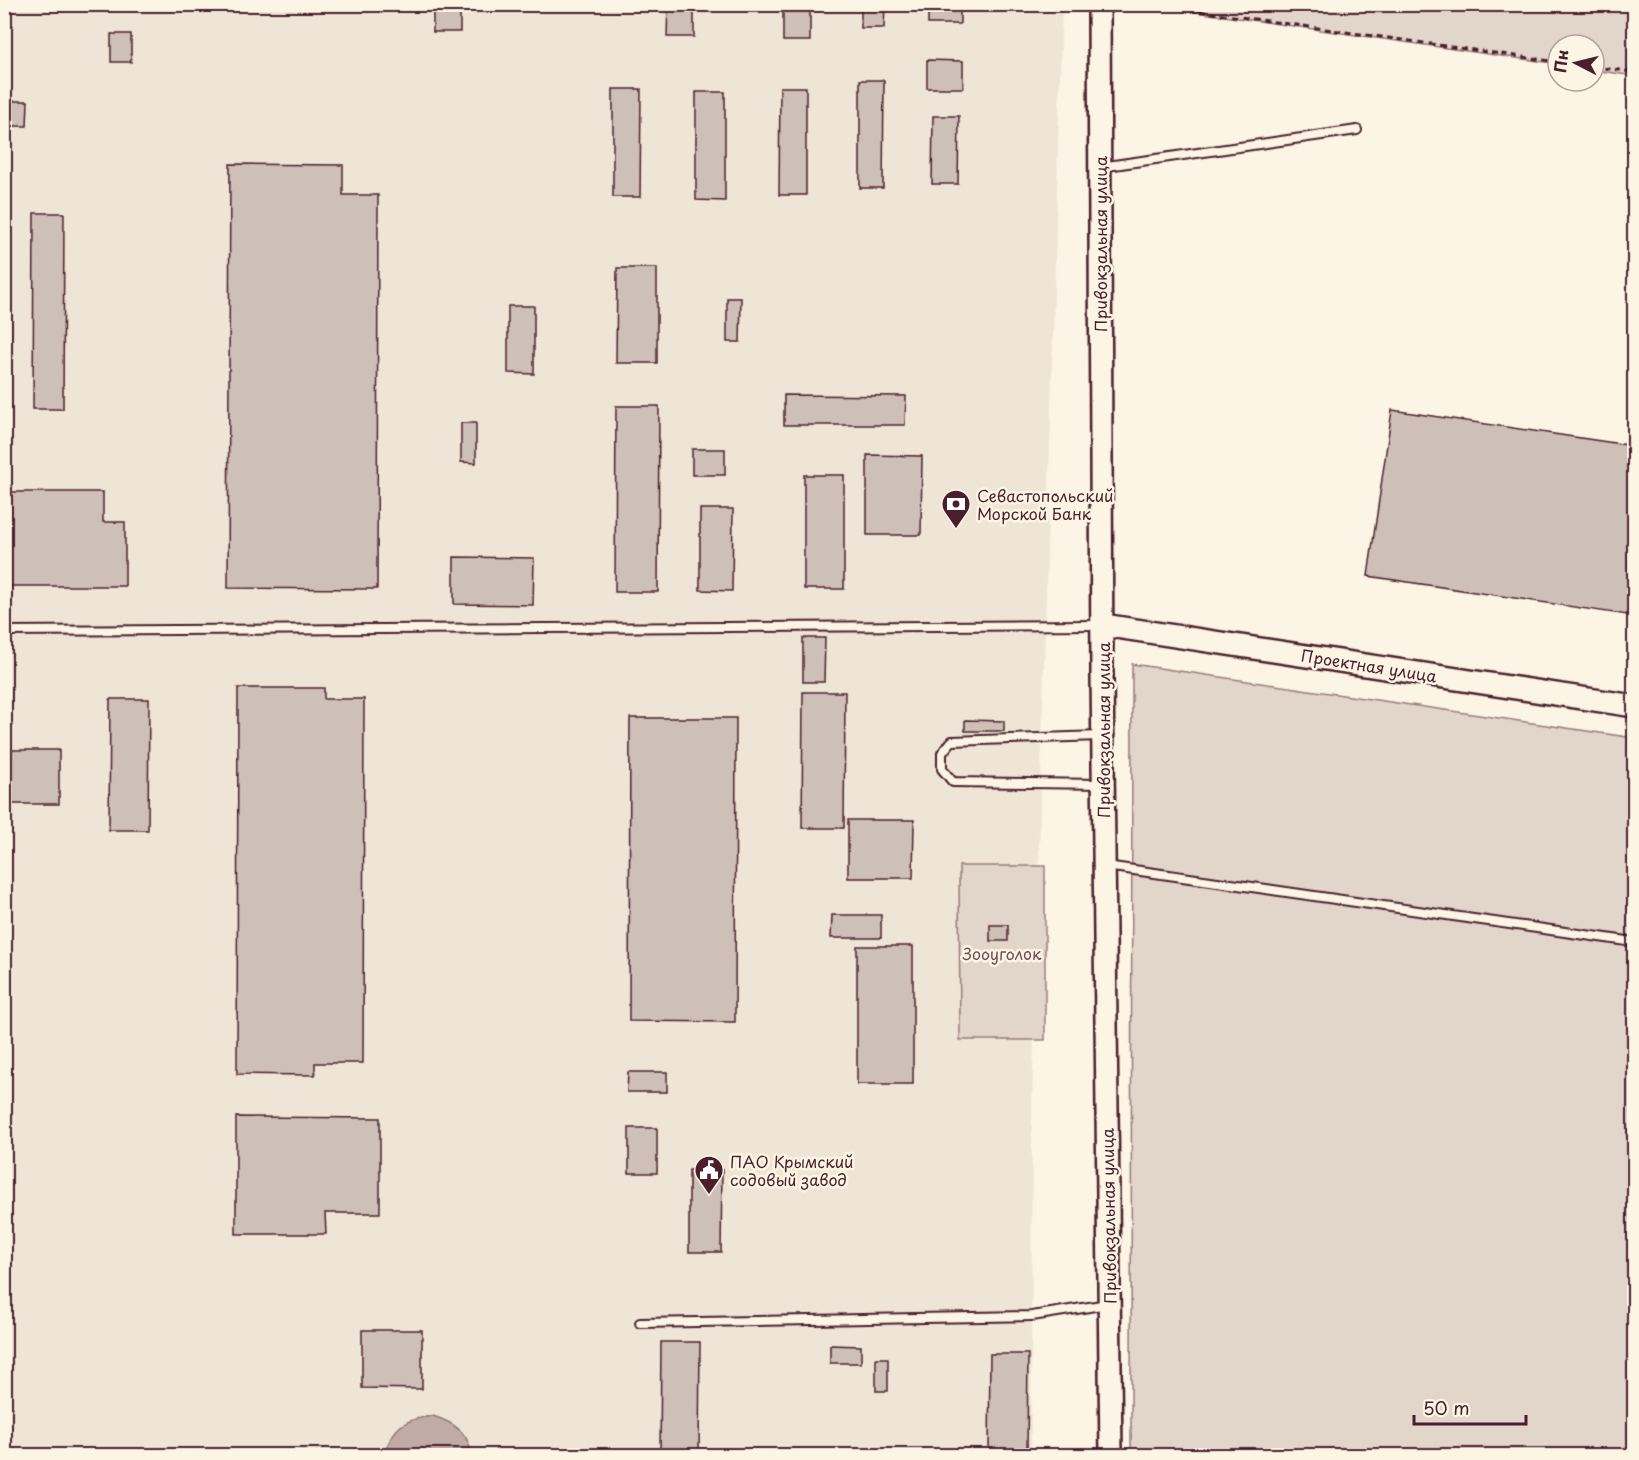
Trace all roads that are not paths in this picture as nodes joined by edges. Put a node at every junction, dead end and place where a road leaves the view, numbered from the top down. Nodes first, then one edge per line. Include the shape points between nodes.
1 (1099, 4) edge
2 (1357, 130) dead end
3 (1100, 167) junction
4 (1103, 625) junction
5 (4, 631) edge
6 (1635, 706) edge
7 (1102, 736) junction
8 (1103, 784) junction
9 (1104, 866) junction
10 (1635, 942) edge
11 (1110, 1304) junction
12 (640, 1323) dead end
13 (1111, 1455) edge

1 - 3 main road, Привокзальная улица
2 - 3 lane
3 - 4 main road, Привокзальная улица
4 - 5 lane
4 - 6 main road, Проектная улица
4 - 7 main road, Привокзальная улица
7 - 8 main road, Привокзальная улица
7 - 8 lane via 952,741 942,753 942,769 953,782
8 - 9 main road, Привокзальная улица
9 - 10 lane
9 - 11 main road, Привокзальная улица
11 - 12 lane via 1032,1316
11 - 13 main road, Привокзальная улица

